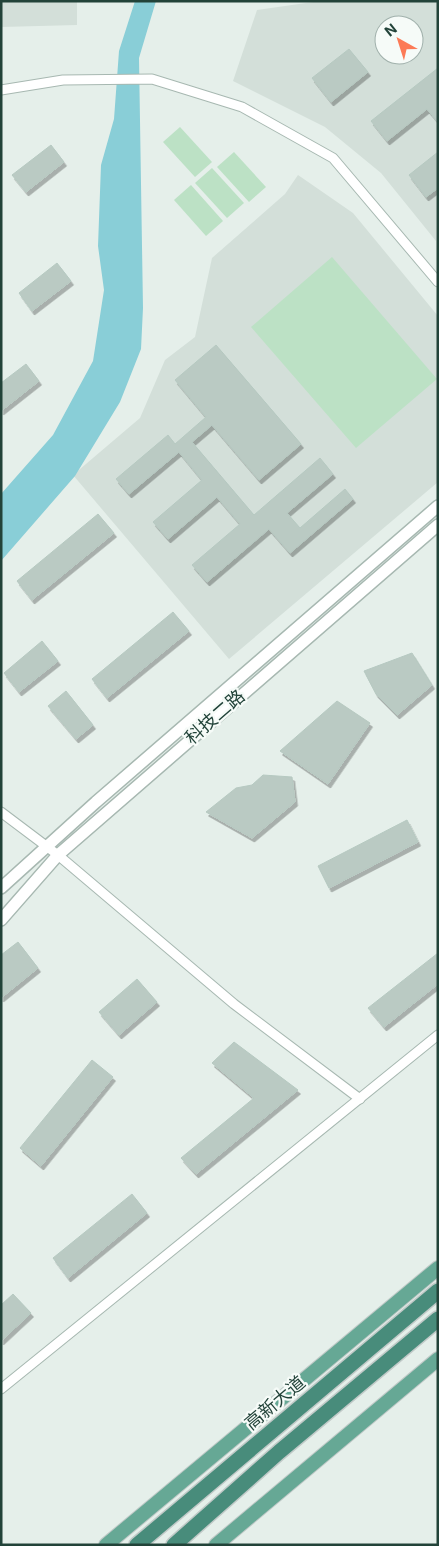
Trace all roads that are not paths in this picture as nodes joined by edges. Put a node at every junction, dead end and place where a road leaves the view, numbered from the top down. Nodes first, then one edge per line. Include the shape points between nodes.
1 (1, 90) edge
2 (438, 282) edge
3 (438, 506) edge
4 (438, 524) edge
5 (1, 812) edge
6 (46, 847) junction
7 (58, 855) junction
8 (1, 888) edge
9 (1, 920) edge
10 (438, 1035) edge
11 (360, 1099) junction
12 (438, 1268) edge
13 (438, 1291) edge
14 (438, 1319) edge
15 (438, 1359) edge
16 (1, 1389) edge
17 (106, 1545) edge
18 (137, 1545) edge
19 (174, 1545) edge
20 (216, 1545) edge

1 - 2 street via 64,80 152,79 242,107 332,158
3 - 6 street, 科技二路
4 - 7 street, 科技二路
5 - 6 street
6 - 7 street
6 - 8 street, 科技二路
7 - 9 street, 科技二路
7 - 11 street via 234,1004
10 - 11 street
11 - 16 street
12 - 17 main road
13 - 18 highway, 高新大道
14 - 19 highway
15 - 20 main road

